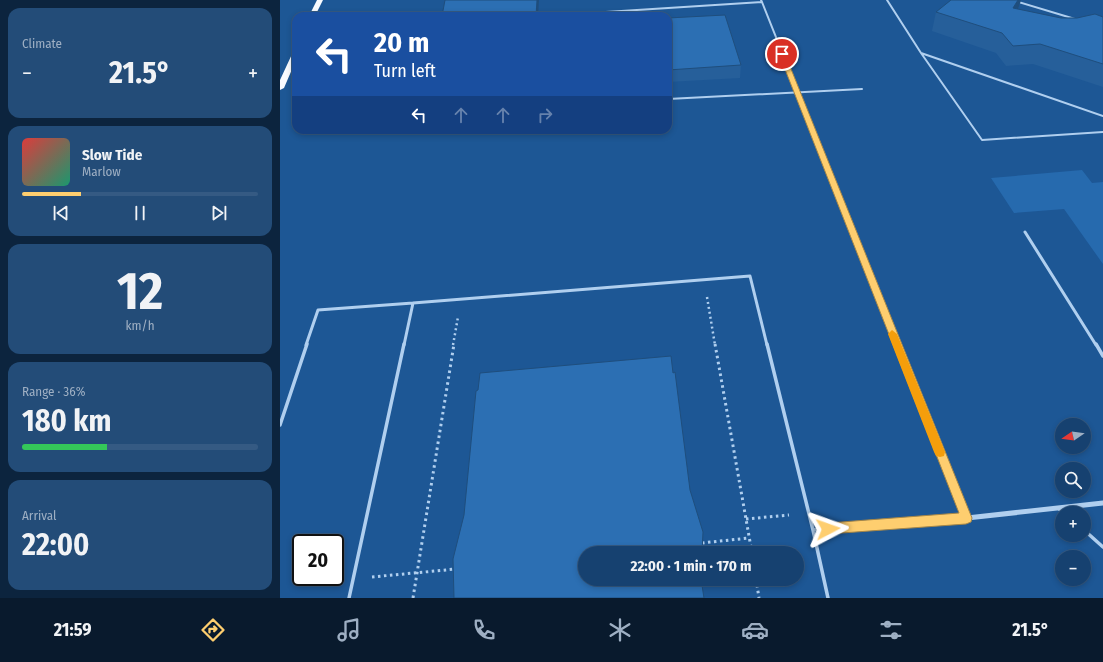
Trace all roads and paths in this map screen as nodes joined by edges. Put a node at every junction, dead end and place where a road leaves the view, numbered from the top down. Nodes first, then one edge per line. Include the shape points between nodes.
1 (320, 0) edge
2 (887, 0) edge
3 (1012, 0) edge
4 (761, 1) edge
5 (314, 12) edge
6 (604, 12) edge
7 (1080, 20) edge
8 (921, 52) junction
9 (292, 61) edge
10 (280, 88) edge
11 (862, 88) dead end
12 (797, 92) junction
13 (672, 99) edge
14 (1103, 116) edge
15 (1103, 132) edge
16 (1026, 232) dead end
17 (704, 279) junction
18 (460, 299) junction
19 (413, 303) junction
20 (1103, 356) edge
21 (280, 425) edge
22 (1103, 503) edge
23 (1076, 506) edge
24 (1055, 508) edge
25 (809, 512) junction
26 (966, 518) junction
27 (746, 519) junction
28 (813, 530) junction
29 (1091, 536) edge
30 (749, 538) junction
31 (702, 543) edge
32 (751, 546) edge
33 (1103, 547) edge
34 (459, 569) edge
35 (417, 573) junction
36 (353, 579) junction
37 (757, 586) edge
38 (349, 598) edge
39 (413, 598) edge
40 (759, 598) edge
41 (828, 598) edge

1 - 5 main road
2 - 8 lane
3 - 7 lane
4 - 6 lane
4 - 12 lane
8 - 14 lane
8 - 15 lane via 982,140
9 - 10 main road
11 - 12 lane
12 - 13 lane
12 - 26 lane
16 - 20 lane
17 - 18 lane
17 - 25 lane via 750,276
17 - 27 path
18 - 19 lane
18 - 35 path
19 - 21 lane via 318,310
19 - 36 lane
22 - 23 street
24 - 26 street
25 - 27 path
25 - 28 lane
26 - 28 lane
27 - 30 path
28 - 41 lane
29 - 33 lane
30 - 31 path
30 - 32 path
34 - 35 path
35 - 36 path
35 - 39 path
36 - 38 lane
37 - 40 path

